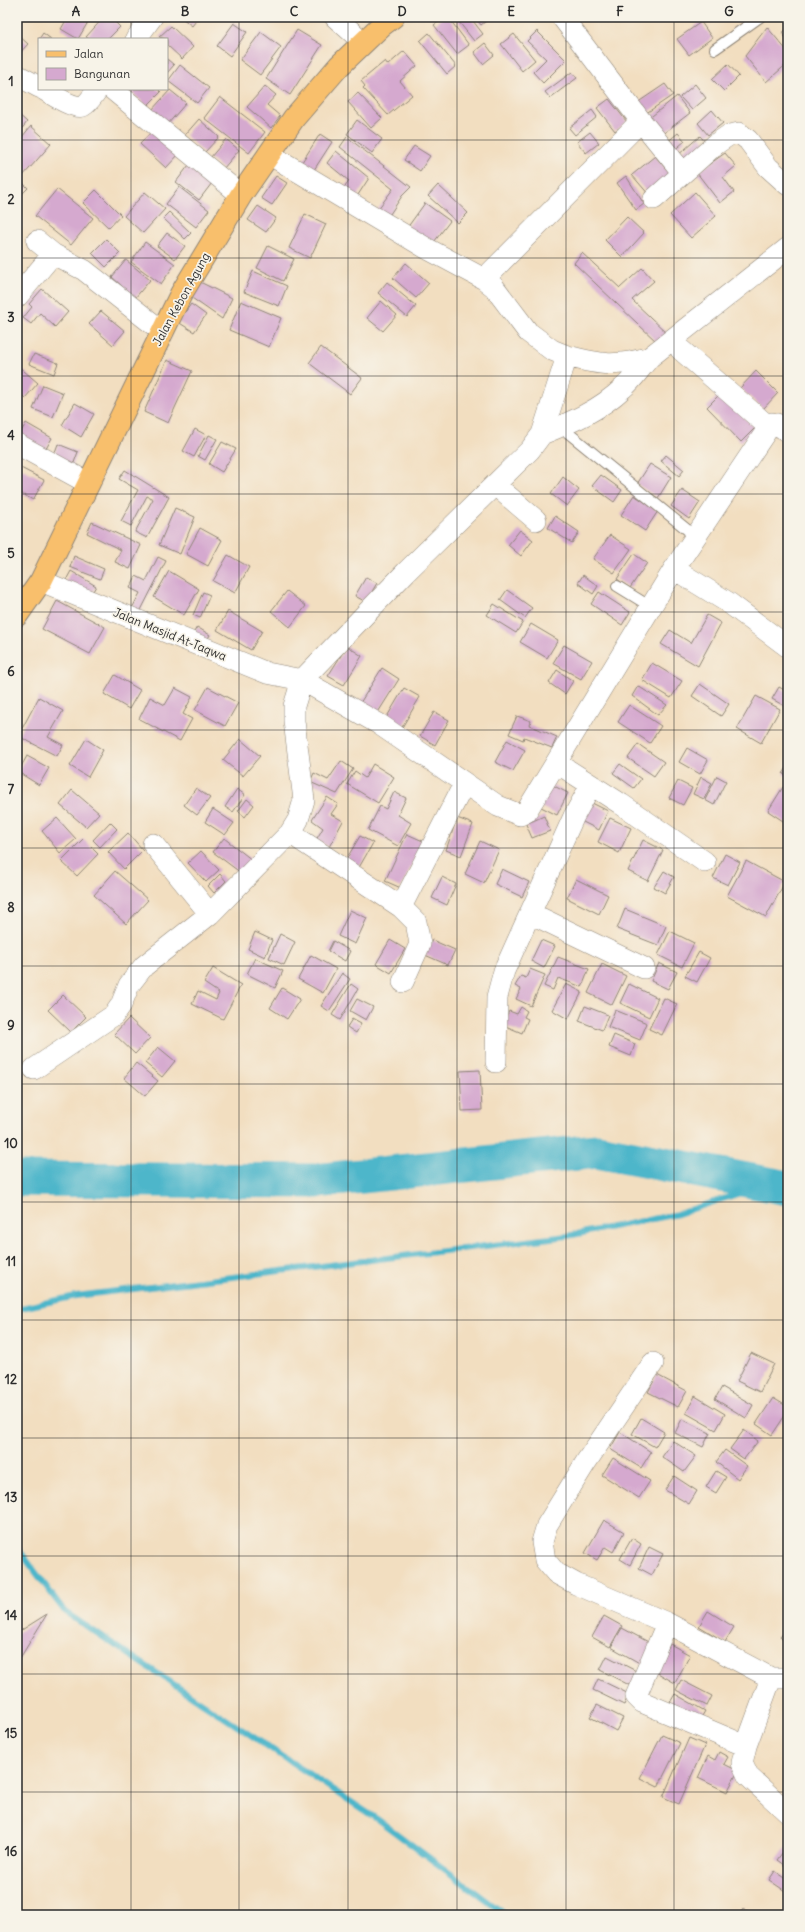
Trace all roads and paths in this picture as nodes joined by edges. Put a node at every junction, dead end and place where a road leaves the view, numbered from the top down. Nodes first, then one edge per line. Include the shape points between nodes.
1 (152, 17) edge
2 (335, 17) edge
3 (393, 17) edge
4 (562, 17) edge
5 (760, 17) edge
6 (137, 38) edge
7 (363, 42) junction
8 (715, 49) dead end
9 (17, 75) edge
10 (38, 86) edge
11 (45, 90) edge
12 (97, 90) edge
13 (113, 90) edge
14 (640, 122) junction
15 (269, 154) junction
16 (683, 173) junction
17 (788, 185) edge
18 (241, 195) junction
19 (654, 199) dead end
20 (37, 241) dead end
21 (788, 248) edge
22 (53, 254) junction
23 (484, 279) junction
24 (17, 297) edge
25 (163, 332) junction
26 (681, 350) dead end
27 (567, 356) junction
28 (650, 357) junction
29 (778, 429) edge
30 (551, 430) junction
31 (17, 444) edge
32 (88, 483) junction
33 (496, 485) junction
34 (536, 520) dead end
35 (695, 536) junction
36 (674, 569) junction
37 (41, 581) junction
38 (617, 586) dead end
39 (651, 607) junction
40 (17, 614) edge
41 (788, 647) edge
42 (302, 680) junction
43 (557, 763) junction
44 (464, 784) junction
45 (590, 785) junction
46 (290, 833) junction
47 (153, 844) dead end
48 (704, 862) dead end
49 (401, 907) junction
50 (530, 913) junction
51 (210, 914) junction
52 (644, 968) dead end
53 (402, 982) dead end
54 (496, 1062) dead end
55 (34, 1069) dead end
56 (653, 1363) dead end
57 (667, 1623) junction
58 (780, 1678) edge
59 (746, 1746) junction
60 (788, 1813) edge

1 - 6 street
2 - 7 street
3 - 7 main road, Jalan Kebon Agung
4 - 14 street
5 - 8 lane
7 - 15 main road, Jalan Kebon Agung via 294,118
9 - 10 street
11 - 12 street via 75,106 82,107
13 - 18 street
14 - 16 street
14 - 23 street
15 - 18 main road, Jalan Kebon Agung
15 - 23 street via 426,248
16 - 17 street via 716,144 729,135 739,133 748,140 768,167
16 - 19 street
18 - 25 main road, Jalan Kebon Agung via 181,294
20 - 22 street
21 - 28 street
22 - 24 street
22 - 25 street via 84,270
23 - 27 street via 494,287 528,332 552,350
25 - 32 main road, Jalan Kebon Agung
26 - 29 street
27 - 28 street via 608,365 622,365
27 - 30 street
28 - 30 street via 625,387 603,406
29 - 35 street
30 - 33 street
30 - 35 lane
31 - 32 street
32 - 37 main road, Jalan Kebon Agung
33 - 34 street
33 - 42 street via 406,572
35 - 36 street
36 - 39 street
36 - 41 street via 729,603
37 - 40 main road, Jalan Kebon Agung
37 - 42 street, Jalan Masjid At-Taqwa via 267,674
38 - 39 lane
39 - 43 street
42 - 44 street via 379,724
42 - 46 street via 294,706 294,721 304,800 298,820
43 - 44 street via 523,814 498,806
43 - 45 street
44 - 49 street
45 - 48 street via 616,800
45 - 50 street
46 - 49 street
46 - 51 street
47 - 51 street
49 - 53 street via 416,922 420,944
50 - 52 street
50 - 54 street via 504,971 497,997
51 - 55 street via 144,966 130,985 114,1015
56 - 57 street via 586,1462 547,1525 542,1542 545,1560 556,1573
57 - 58 street
57 - 59 street via 636,1696 642,1702
58 - 59 street
59 - 60 street via 742,1763 748,1776

